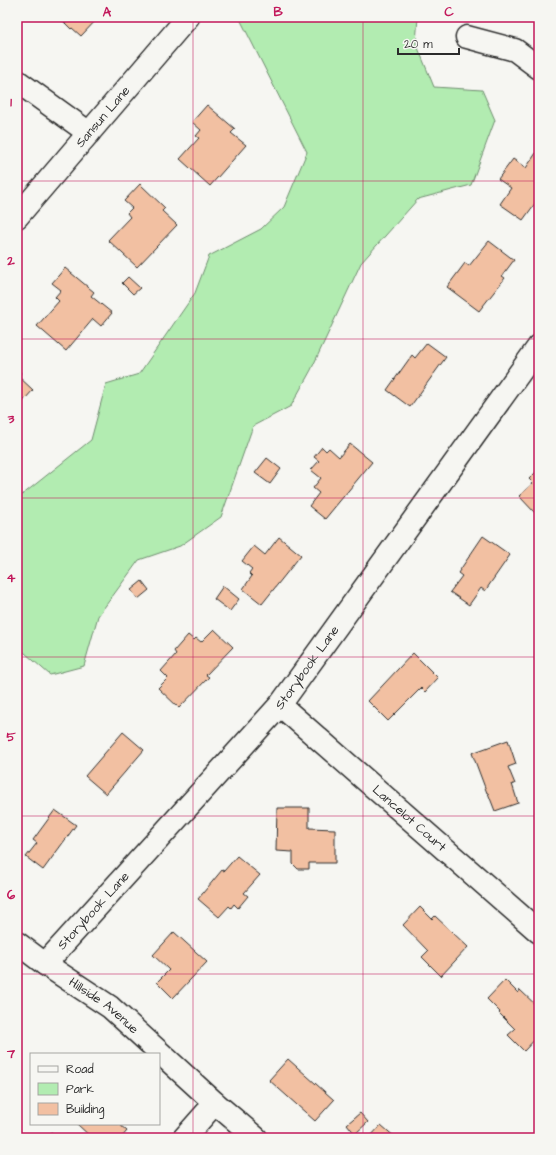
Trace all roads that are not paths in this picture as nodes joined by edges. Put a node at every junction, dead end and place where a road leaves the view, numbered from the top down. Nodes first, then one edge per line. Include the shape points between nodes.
1 (188, 17) edge
2 (467, 37) dead end
3 (539, 68) edge
4 (17, 80) edge
5 (89, 133) junction
6 (17, 217) edge
7 (539, 346) edge
8 (280, 705) junction
9 (539, 932) edge
10 (17, 943) edge
11 (45, 964) junction
12 (215, 1103) junction
13 (184, 1138) edge
14 (256, 1138) edge

1 - 5 street, Sansun Lane
2 - 3 street via 515,50
4 - 5 street
5 - 6 street, Sansun Lane
7 - 8 street, Storybook Lane
8 - 9 street, Lancelot Court
8 - 11 street, Storybook Lane
10 - 11 street, Hillside Avenue
11 - 12 street, Hillside Avenue via 110,1007
12 - 13 street
12 - 14 street, Hillside Avenue

